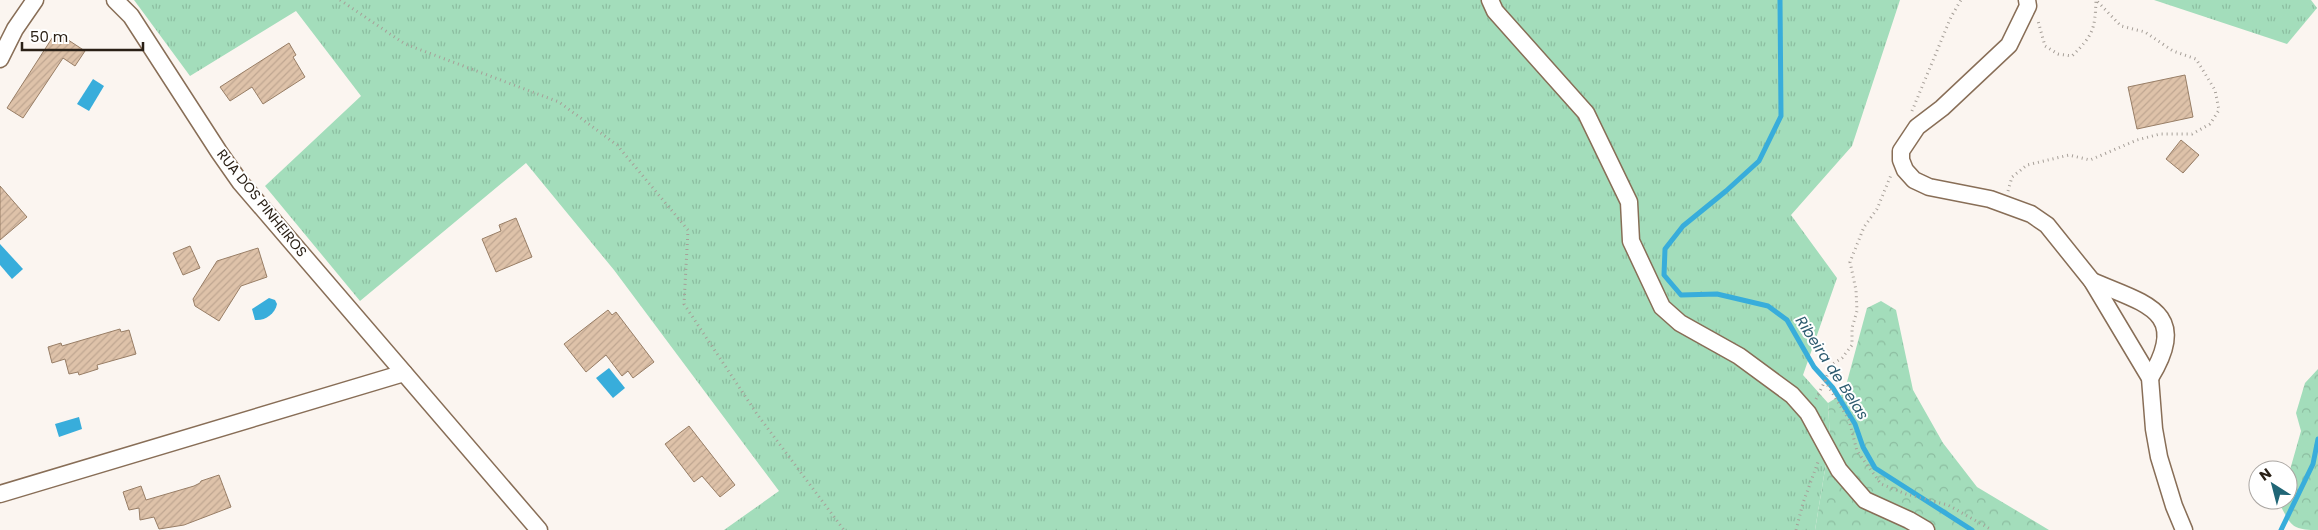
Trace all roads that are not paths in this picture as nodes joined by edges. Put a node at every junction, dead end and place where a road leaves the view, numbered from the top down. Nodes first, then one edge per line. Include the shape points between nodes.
1 (35, 0) edge
2 (115, 0) edge
3 (1490, 0) edge
4 (2028, 3) edge
5 (0, 59) edge
6 (2092, 281) junction
7 (404, 373) junction
8 (2150, 378) junction
9 (0, 494) edge
10 (539, 530) edge
11 (1926, 530) edge
12 (2184, 530) edge

1 - 5 street
2 - 7 street, RUA DOS PINHEIROS via 131,16 240,182
3 - 11 street via 1507,24 1586,113 1629,202 1631,241 1662,307 1680,323 1767,375 1792,395 1808,414 1839,470 1865,500
4 - 6 street via 2009,45 1917,128 1901,151 1905,170 1914,180 1929,186 1969,193 2031,214 2047,225
6 - 8 street
6 - 8 street via 2156,310 2164,322 2166,343
7 - 9 street
7 - 10 street, RUA DOS PINHEIROS
8 - 12 street via 2159,457

